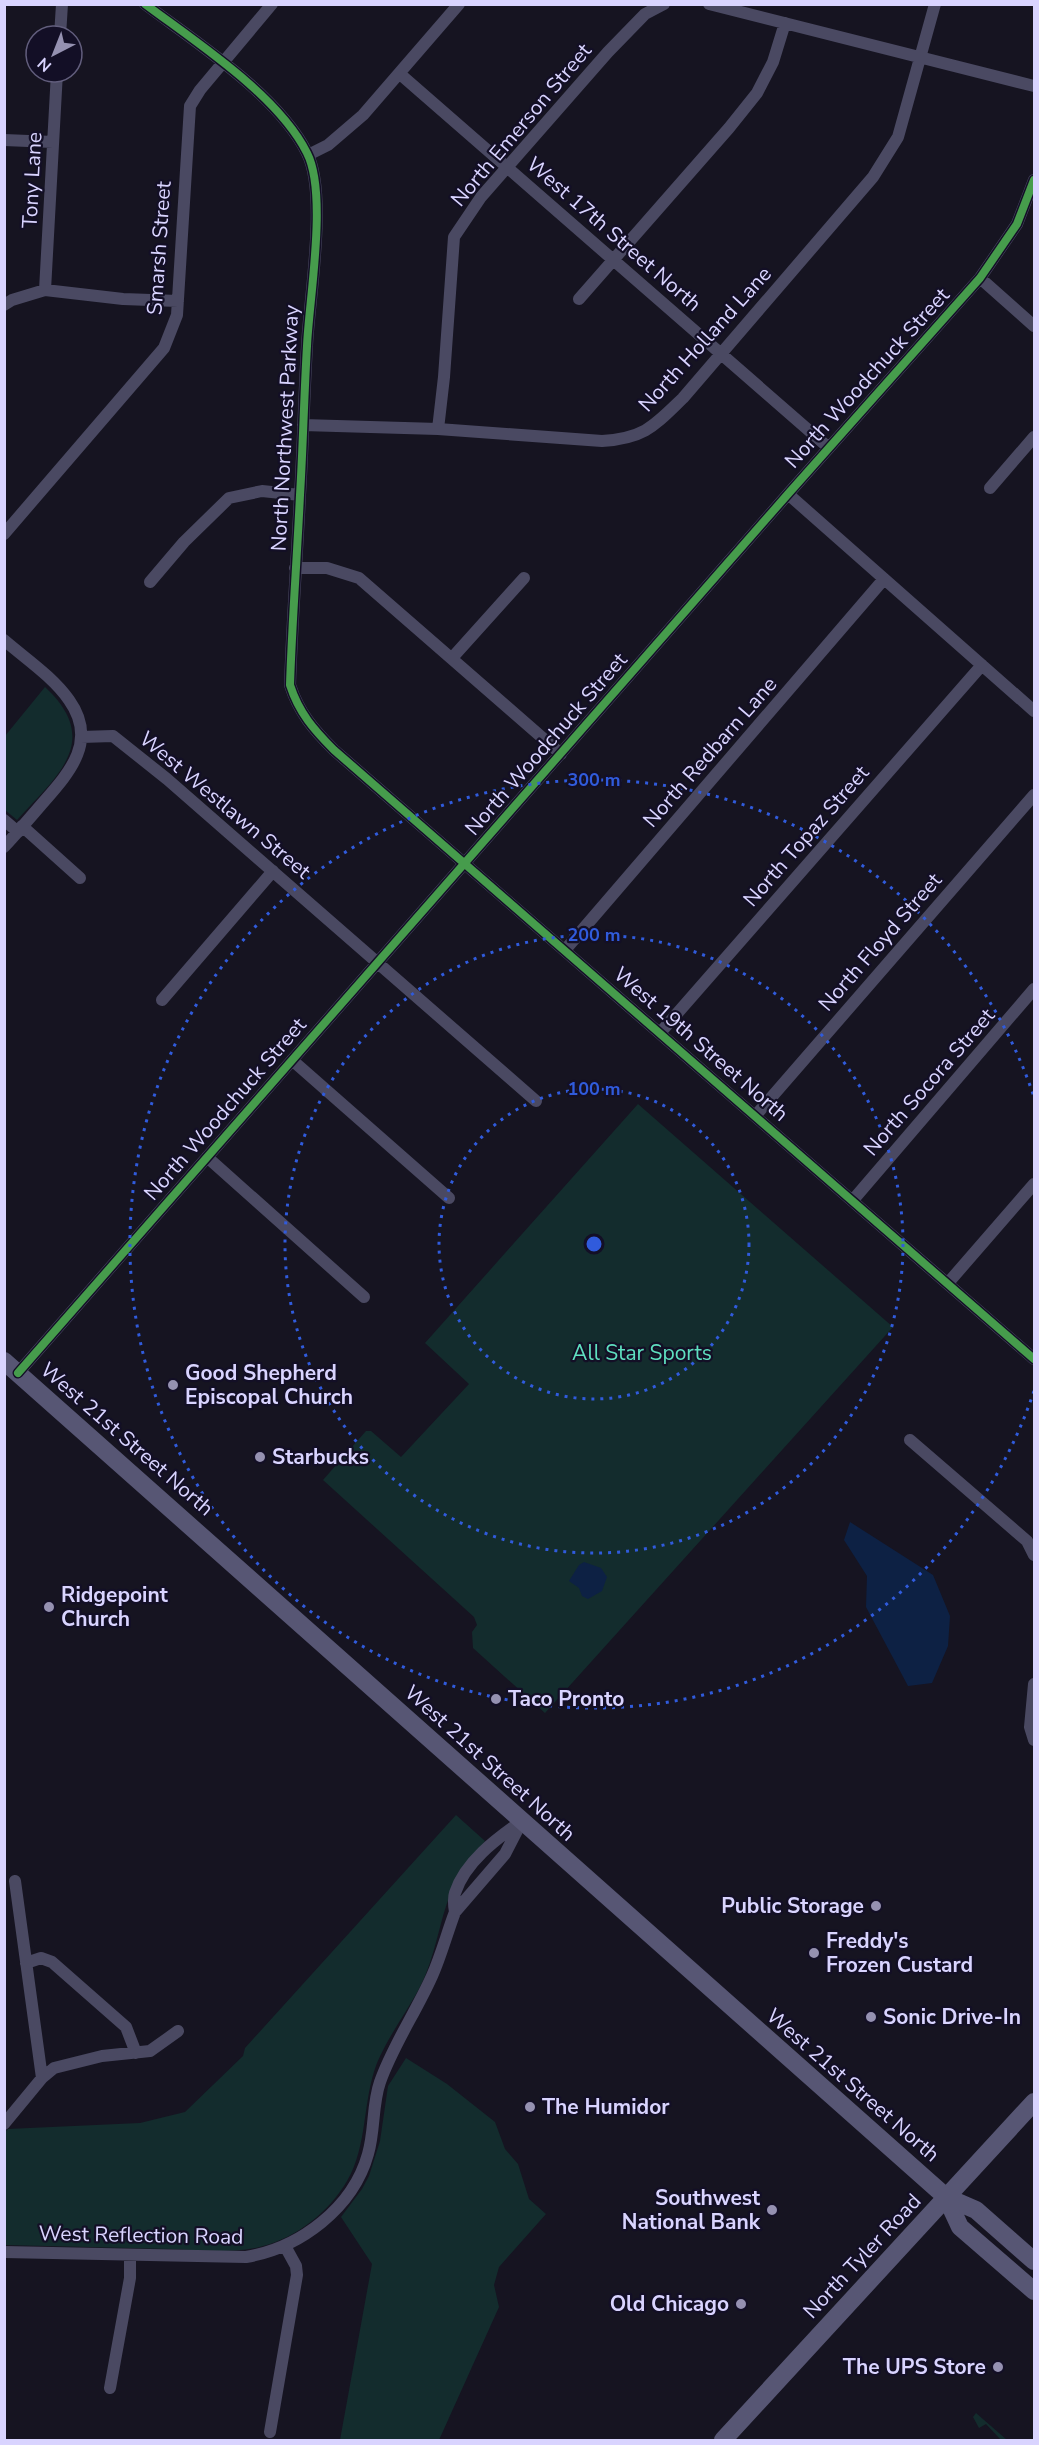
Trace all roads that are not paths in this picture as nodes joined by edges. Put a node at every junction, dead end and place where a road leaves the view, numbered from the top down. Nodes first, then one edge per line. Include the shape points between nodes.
1 (62, 4) edge
2 (145, 4) edge
3 (272, 4) edge
4 (459, 4) edge
5 (709, 4) edge
6 (935, 4) edge
7 (660, 6) edge
8 (785, 23) junction
9 (61, 24) edge
10 (922, 58) junction
11 (223, 62) junction
12 (399, 74) junction
13 (56, 84) edge
14 (1035, 86) edge
15 (4, 140) edge
16 (53, 142) junction
17 (308, 155) junction
18 (507, 167) junction
19 (1035, 180) edge
20 (614, 260) junction
21 (980, 278) junction
22 (45, 290) junction
23 (579, 299) dead end
24 (178, 301) junction
25 (4, 305) edge
26 (1035, 326) edge
27 (721, 352) junction
28 (303, 424) junction
29 (438, 429) junction
30 (1035, 437) edge
31 (829, 448) junction
32 (990, 488) dead end
33 (788, 494) junction
34 (300, 495) junction
35 (4, 534) edge
36 (295, 568) junction
37 (524, 578) dead end
38 (884, 579) junction
39 (150, 582) dead end
40 (4, 640) edge
41 (452, 658) junction
42 (982, 664) junction
43 (296, 704) joint
44 (1035, 711) edge
45 (81, 737) junction
46 (561, 754) junction
47 (1035, 795) edge
48 (4, 820) edge
49 (20, 829) junction
50 (4, 847) edge
51 (465, 863) junction
52 (273, 871) junction
53 (80, 878) dead end
54 (565, 950) junction
55 (378, 962) junction
56 (1035, 989) edge
57 (162, 1000) dead end
58 (660, 1032) junction
59 (292, 1060) junction
60 (536, 1101) dead end
61 (756, 1115) junction
62 (207, 1157) junction
63 (1035, 1184) edge
64 (449, 1198) dead end
65 (853, 1200) junction
66 (948, 1283) junction
67 (364, 1297) dead end
68 (1035, 1359) edge
69 (4, 1360) edge
70 (18, 1373) junction
71 (909, 1440) dead end
72 (1035, 1555) edge
73 (1035, 1684) edge
74 (1035, 1740) edge
75 (522, 1821) junction
76 (15, 1881) dead end
77 (455, 1912) junction
78 (26, 1963) junction
79 (178, 2031) dead end
80 (136, 2053) junction
81 (42, 2078) junction
82 (1035, 2102) edge
83 (4, 2124) edge
84 (946, 2197) junction
85 (285, 2246) junction
86 (4, 2252) edge
87 (130, 2255) junction
88 (1035, 2261) edge
89 (1035, 2291) edge
90 (110, 2388) dead end
91 (270, 2432) dead end
92 (723, 2440) edge

1 - 9 street
2 - 11 street
3 - 11 street, Smarsh Street
4 - 12 street
5 - 8 street
6 - 10 street, North Holland Lane
7 - 18 street, North Emerson Street via 645,14 608,52
8 - 10 street
8 - 20 street via 773,62 757,93
10 - 14 street
10 - 27 street, North Holland Lane via 898,137 873,177
11 - 17 street via 278,114
11 - 24 street, Smarsh Street via 190,106
12 - 17 street via 363,116 328,145
12 - 18 street, West 17th Street North
13 - 16 street, Tony Lane
15 - 16 street
16 - 22 street, Tony Lane
17 - 28 street, North Northwest Parkway via 317,198
18 - 20 street, West 17th Street North
18 - 29 street, North Emerson Street via 454,237
19 - 21 street, North Woodchuck Street via 1017,224
20 - 23 street
20 - 27 street, West 17th Street North
21 - 26 street
21 - 31 street, North Woodchuck Street
22 - 24 street
22 - 25 street
24 - 35 street, Smarsh Street via 177,315 164,348
27 - 29 street, North Holland Lane via 683,398 651,428 623,439 602,441
27 - 31 street, West 17th Street North
28 - 29 street, North Holland Lane
28 - 34 street, North Northwest Parkway
30 - 32 street
31 - 33 street, North Woodchuck Street
33 - 38 street
33 - 46 street, North Woodchuck Street
34 - 36 street, North Northwest Parkway
34 - 39 street via 262,491 229,498
36 - 41 street via 327,568 359,578
36 - 43 street, North Northwest Parkway via 290,685
37 - 41 street
38 - 42 street
38 - 54 street, North Redbarn Lane
40 - 45 street via 69,699 80,723
41 - 46 street
42 - 44 street
42 - 58 street, North Topaz Street
43 - 51 street, West 19th Street North via 334,750
45 - 49 street via 78,757 70,772
45 - 52 street, West Westlawn Street via 113,736
46 - 51 street, North Woodchuck Street
47 - 61 street, North Floyd Street
48 - 49 street
49 - 50 street
49 - 53 street
51 - 54 street, West 19th Street North
51 - 55 street, North Woodchuck Street
52 - 55 street, West Westlawn Street
52 - 57 street
54 - 58 street, West 19th Street North
55 - 59 street, North Woodchuck Street
55 - 60 street, West Westlawn Street
56 - 65 street, North Socora Street
58 - 61 street, West 19th Street North
59 - 62 street, North Woodchuck Street
59 - 64 street
61 - 65 street, West 19th Street North
62 - 67 street
62 - 70 street, North Woodchuck Street
63 - 66 street
65 - 66 street, West 19th Street North
66 - 68 street, West 19th Street North
69 - 70 main road, West 21st Street North
70 - 75 main road, West 21st Street North
71 - 72 street via 1027,1541
73 - 74 street via 1030,1727
75 - 77 street, West Reflection Road via 505,1854
75 - 77 street, West Reflection Road via 493,1842 471,1866 454,1895
75 - 84 main road, West 21st Street North
76 - 78 street
77 - 85 street, West Reflection Road via 433,1975 380,2082 369,2152 361,2172 334,2210 315,2228
78 - 80 street via 41,1958 52,1962 126,2027
78 - 81 street
79 - 80 street via 150,2051
80 - 81 street via 62,2065
81 - 83 street
82 - 84 main road, North Tyler Road
84 - 88 main road, West 21st Street North via 976,2210
84 - 89 main road, West 21st Street North via 960,2227
84 - 92 main road, North Tyler Road
85 - 87 street, West Reflection Road via 246,2258
85 - 91 street via 297,2276
86 - 87 street, West Reflection Road
87 - 90 street via 130,2278

